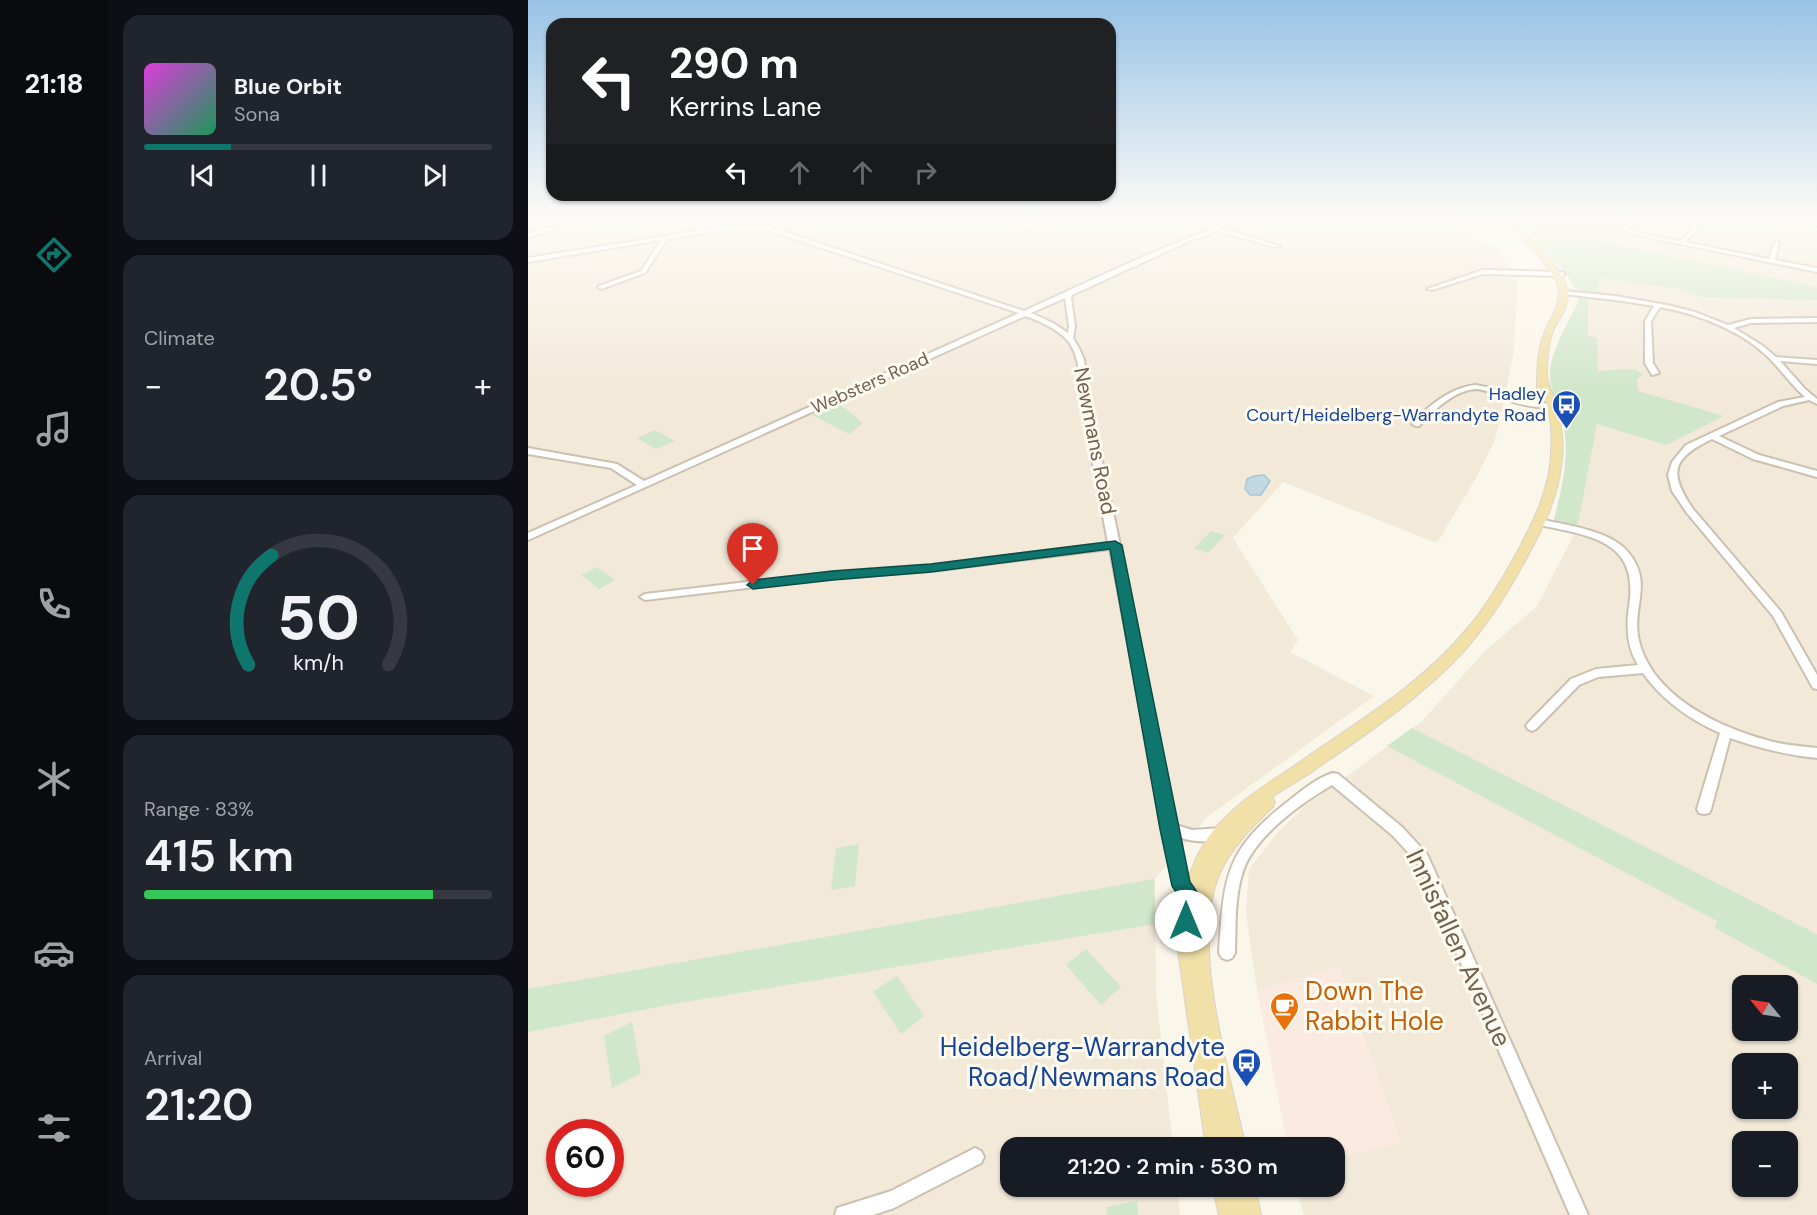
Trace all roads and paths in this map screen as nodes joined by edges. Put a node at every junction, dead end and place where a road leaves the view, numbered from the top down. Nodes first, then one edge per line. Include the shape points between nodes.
1 (630, 277) edge
2 (914, 277) edge
3 (1110, 277) edge
4 (1468, 277) edge
5 (1559, 277) edge
6 (602, 287) dead end
7 (1430, 289) dead end
8 (1567, 293) junction
9 (1068, 296) junction
10 (1658, 305) junction
11 (1023, 313) junction
12 (1817, 320) edge
13 (1728, 327) junction
14 (1070, 337) junction
15 (1777, 359) junction
16 (1817, 362) edge
17 (1655, 373) dead end
18 (1813, 400) edge
19 (1549, 406) junction
20 (1416, 424) dead end
21 (1712, 436) junction
22 (528, 452) edge
23 (1817, 474) edge
24 (644, 485) junction
25 (1539, 522) junction
26 (528, 537) edge
27 (1115, 545) junction
28 (645, 597) dead end
29 (1644, 669) junction
30 (1817, 685) edge
31 (1532, 726) dead end
32 (1726, 732) junction
33 (1817, 753) edge
34 (1294, 776) junction
35 (1704, 809) dead end
36 (1169, 829) junction
37 (1221, 834) junction
38 (1195, 899) junction
39 (1227, 953) dead end
40 (1215, 1137) edge
41 (1233, 1137) edge
42 (975, 1158) dead end
43 (1227, 1197) edge
44 (1245, 1197) edge
45 (844, 1215) edge
46 (1231, 1215) edge
47 (1249, 1215) edge
48 (1579, 1215) edge

1 - 6 street
2 - 11 street
3 - 9 street, Websters Road
4 - 7 street
5 - 8 main road
8 - 10 street
8 - 19 main road via 1545,345 1542,379
9 - 11 street, Websters Road
9 - 14 street, Newmans Road via 1073,327
10 - 13 street
10 - 17 street via 1648,321 1649,363
11 - 14 street
11 - 24 street, Websters Road
12 - 13 street via 1751,321
13 - 15 street
14 - 27 street, Newmans Road via 1078,351
15 - 16 street
15 - 18 street
18 - 21 street via 1781,404
19 - 20 street via 1472,387 1434,407
19 - 25 main road via 1556,456 1551,492
21 - 23 street via 1756,457
21 - 30 street via 1689,447 1676,462 1672,475 1676,491 1777,615
22 - 24 street via 614,466
24 - 26 street, Websters Road
25 - 29 street via 1602,538 1624,552 1636,574 1633,635
25 - 34 main road via 1502,589 1457,650 1409,692
27 - 28 street
27 - 36 street, Newmans Road
29 - 31 street via 1596,673 1575,682
29 - 32 street via 1688,710
32 - 33 street via 1769,747
32 - 35 street
34 - 37 main road via 1249,806
34 - 38 main road via 1233,838
36 - 37 street via 1192,836
36 - 38 street, Newmans Road via 1181,886
37 - 38 main road via 1203,860
38 - 40 main road, Newmans Road via 1186,921 1187,943
38 - 41 main road, Newmans Road via 1204,988
39 - 48 street, Innisfallen Avenue via 1234,878 1246,850 1283,815 1333,778 1397,831 1422,858
42 - 45 street via 894,1199
43 - 46 main road
44 - 47 main road

